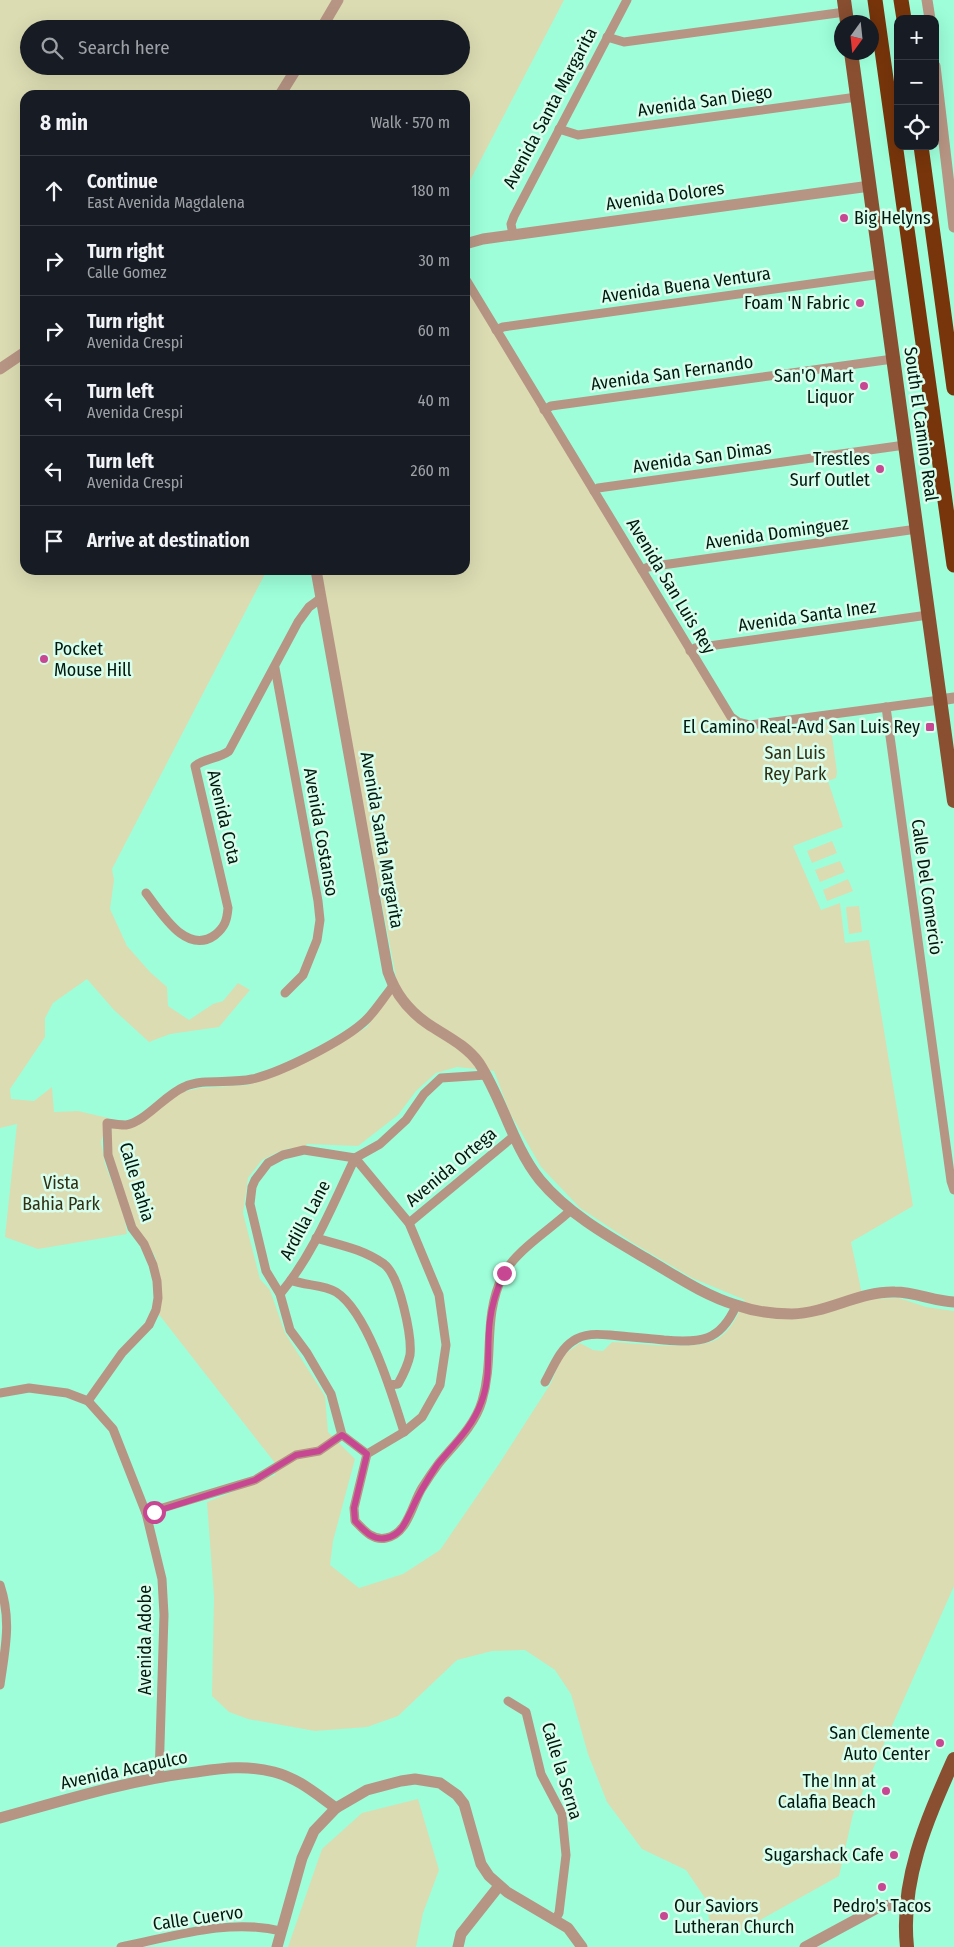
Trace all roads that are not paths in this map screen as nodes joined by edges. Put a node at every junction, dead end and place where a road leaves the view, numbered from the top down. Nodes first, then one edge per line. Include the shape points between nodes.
1 (338, 0) edge
2 (626, 0) edge
3 (875, 0) edge
4 (901, 0) edge
5 (927, 0) edge
6 (845, 12) edge
7 (903, 15) edge
8 (929, 15) edge
9 (326, 20) edge
10 (607, 37) junction
11 (852, 60) edge
12 (292, 75) edge
13 (283, 90) edge
14 (857, 96) junction
15 (939, 100) edge
16 (559, 129) junction
17 (922, 150) edge
18 (870, 186) junction
19 (954, 227) edge
20 (512, 235) junction
21 (470, 243) edge
22 (882, 274) junction
23 (470, 286) edge
24 (496, 330) junction
25 (20, 355) edge
26 (893, 359) junction
27 (0, 369) edge
28 (954, 388) edge
29 (544, 410) junction
30 (904, 444) junction
31 (594, 491) junction
32 (917, 529) junction
33 (954, 565) edge
34 (642, 570) junction
35 (317, 575) edge
36 (320, 599) junction
37 (928, 615) junction
38 (690, 651) junction
39 (275, 668) junction
40 (947, 699) edge
41 (886, 707) junction
42 (954, 801) edge
43 (146, 893) dead end
44 (393, 986) junction
45 (285, 993) dead end
46 (486, 1076) junction
47 (514, 1136) junction
48 (355, 1158) junction
49 (954, 1190) edge
50 (570, 1210) junction
51 (409, 1223) junction
52 (316, 1238) junction
53 (292, 1280) junction
54 (280, 1294) junction
55 (954, 1302) edge
56 (736, 1306) junction
57 (546, 1382) dead end
58 (389, 1385) junction
59 (0, 1393) edge
60 (88, 1401) junction
61 (404, 1432) junction
62 (342, 1435) junction
63 (367, 1454) junction
64 (146, 1513) junction
65 (0, 1585) edge
66 (0, 1685) edge
67 (508, 1701) dead end
68 (954, 1759) edge
69 (159, 1777) junction
70 (336, 1808) junction
71 (0, 1818) edge
72 (499, 1886) junction
73 (906, 1904) junction
74 (555, 1920) junction
75 (281, 1931) junction
76 (121, 1947) edge
77 (276, 1947) edge
78 (458, 1947) edge
79 (582, 1947) edge
80 (805, 1947) edge
81 (907, 1947) edge

1 - 9 street
2 - 10 street, Avenida Santa Margarita
3 - 33 highway
4 - 7 highway
5 - 8 street
6 - 10 street via 624,42
10 - 16 street, Avenida Santa Margarita
11 - 14 main road, South El Camino Real
12 - 13 street
14 - 16 street, Avenida San Diego via 578,135
14 - 18 main road, South El Camino Real
15 - 19 street
16 - 20 street, Avenida Santa Margarita via 514,216
17 - 28 highway
18 - 20 street, Avenida Dolores
18 - 22 main road, South El Camino Real
20 - 21 street, Avenida Dolores
22 - 24 street, Avenida Buena Ventura
22 - 26 main road, South El Camino Real
23 - 24 street, Avenida San Luis Rey
24 - 29 street, Avenida San Luis Rey
25 - 27 street
26 - 29 street, Avenida San Fernando via 551,406
26 - 30 main road, South El Camino Real
29 - 31 street, Avenida San Luis Rey
30 - 31 street, Avenida San Dimas
30 - 32 main road, South El Camino Real
31 - 34 street, Avenida San Luis Rey
32 - 34 street, Avenida Dominguez
32 - 37 main road, South El Camino Real
34 - 38 street, Avenida San Luis Rey
35 - 36 street, Avenida Santa Margarita
36 - 39 street, Avenida Cota via 298,622
36 - 44 street, Avenida Santa Margarita
37 - 38 street, Avenida Santa Inez
37 - 40 main road, South El Camino Real
38 - 41 street, Avenida San Luis Rey via 731,717 738,722 750,725
39 - 43 street, Avenida Cota via 228,751 221,757 201,761 195,766 228,908 227,920 212,937 191,940 180,934
39 - 45 street, Avenida Costanso via 320,920 303,975
40 - 41 street, Avenida San Luis Rey
40 - 42 main road, South El Camino Real
41 - 49 street, Calle Del Comercio via 950,1181
44 - 46 street, Avenida Santa Margarita via 408,1007 463,1046
44 - 60 street, Calle Bahia via 366,1020 341,1039 291,1064 252,1079 183,1087 127,1125 107,1123 108,1155 132,1228 153,1264 158,1298 149,1325 117,1360
46 - 47 street, Avenida Santa Margarita
46 - 48 street via 441,1078 424,1094 406,1120 380,1144
47 - 50 street, Avenida Santa Margarita via 541,1180
47 - 51 street, Avenida Ortega
48 - 51 street
48 - 52 street, Ardilla Lane
48 - 54 street via 304,1150 283,1154 268,1164 255,1180 250,1197 251,1210 266,1271
50 - 56 street, Avenida Santa Margarita via 688,1284
50 - 63 street via 528,1245 504,1273 494,1296 489,1321 489,1374 482,1403 468,1428 420,1490 402,1530 387,1538 369,1535 355,1521 354,1508
51 - 61 street via 439,1295 446,1345 440,1385 422,1417
52 - 53 street, Ardilla Lane
52 - 58 street via 359,1250 386,1266 395,1280 404,1304 410,1355 398,1384
53 - 54 street, Ardilla Lane
53 - 58 street via 336,1292 352,1308 365,1327
54 - 62 street via 290,1330 331,1394
55 - 56 street, Avenida Santa Margarita via 894,1292 860,1296 828,1308 792,1314
56 - 57 street via 718,1332 701,1340 684,1342 598,1334 581,1336 566,1346
58 - 61 street
59 - 60 street, Avenida Adobe via 30,1388 67,1393
60 - 64 street, Avenida Adobe via 113,1429
61 - 63 street
62 - 63 street
62 - 64 street via 319,1451 296,1455 255,1480
64 - 69 street, Avenida Adobe via 162,1579 164,1614
65 - 66 street via 8,1621
67 - 74 street, Calle la Serna via 526,1712 541,1774 562,1814 566,1855 560,1913
68 - 73 main road via 916,1853
69 - 70 street, Avenida Acapulco via 240,1766 276,1772 307,1786
69 - 71 street, Avenida Acapulco
70 - 72 street via 367,1790 401,1780 440,1783 464,1804 481,1864
70 - 75 street via 314,1831 308,1843
72 - 74 street
72 - 78 street via 461,1934
73 - 80 street via 882,1906
73 - 81 main road
74 - 79 street via 568,1928
75 - 76 street, Calle Cuervo via 235,1926
75 - 77 street

